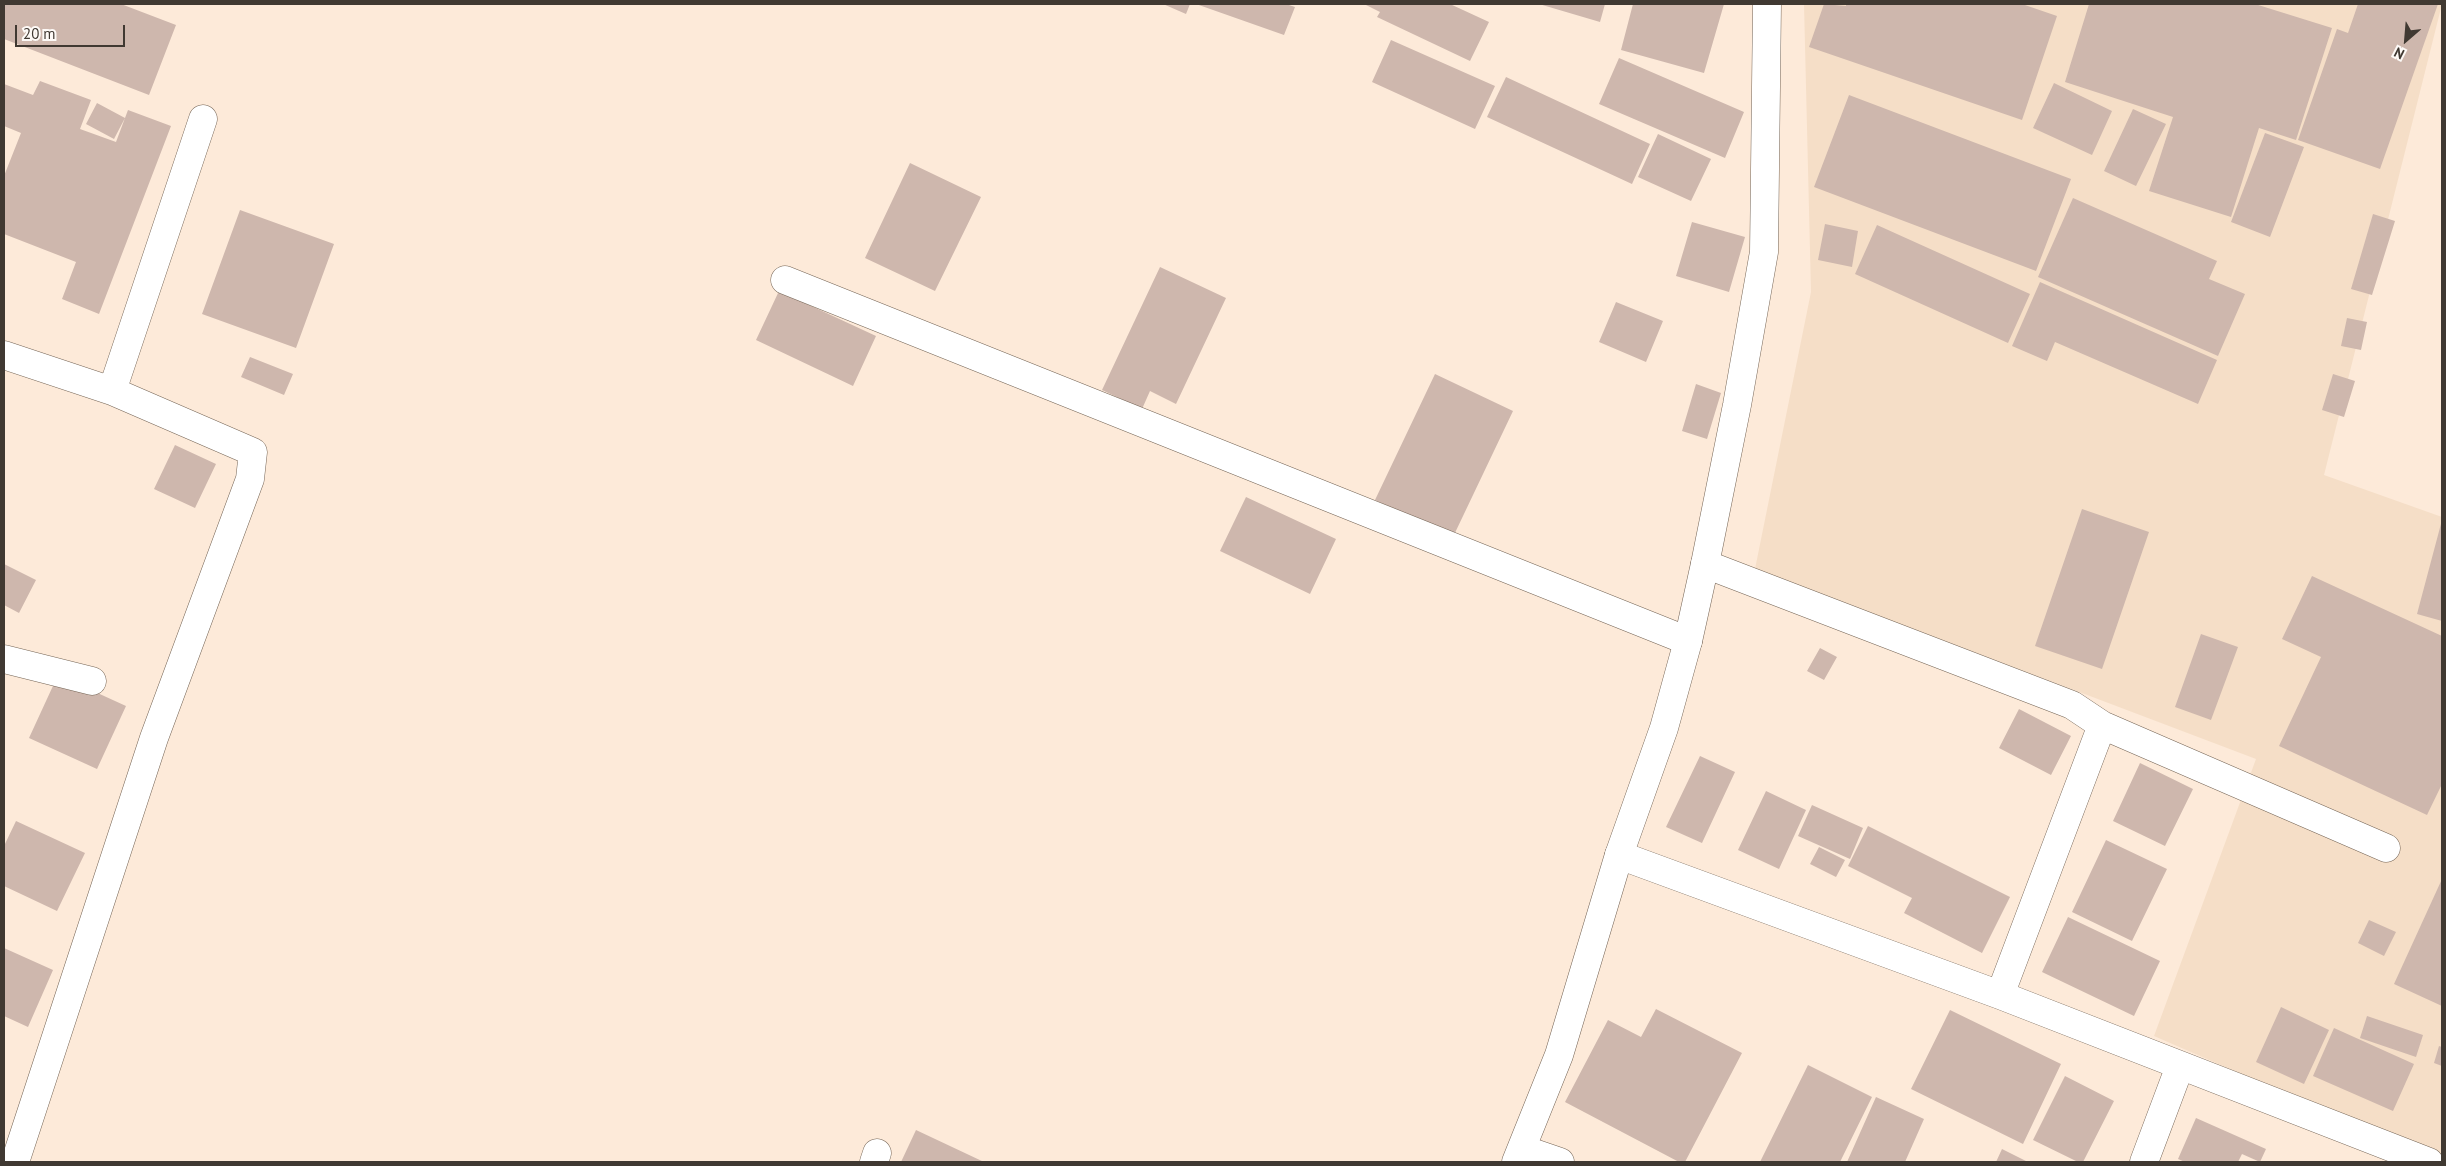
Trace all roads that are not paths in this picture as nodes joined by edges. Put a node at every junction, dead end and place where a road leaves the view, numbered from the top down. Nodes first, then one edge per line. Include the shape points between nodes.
1 (1767, 4) edge
2 (203, 119) dead end
3 (785, 280) dead end
4 (4, 355) edge
5 (112, 391) junction
6 (1704, 564) junction
7 (1688, 641) junction
8 (4, 659) edge
9 (92, 681) dead end
10 (2102, 725) junction
11 (2386, 848) dead end
12 (1619, 855) junction
13 (2000, 995) junction
14 (2180, 1066) junction
15 (1519, 1156) edge
16 (15, 1162) edge
17 (1560, 1162) edge
18 (2144, 1162) edge
19 (2429, 1162) edge

1 - 6 street via 1764,252
2 - 5 street
3 - 7 street
4 - 5 street
5 - 16 street via 253,452 250,479 154,738
6 - 7 street
6 - 10 street via 2072,705
7 - 12 street via 1664,728
8 - 9 street
10 - 11 street
10 - 13 street
12 - 13 street
12 - 15 street via 1559,1055
13 - 14 street
14 - 18 street
14 - 19 street
15 - 17 street

